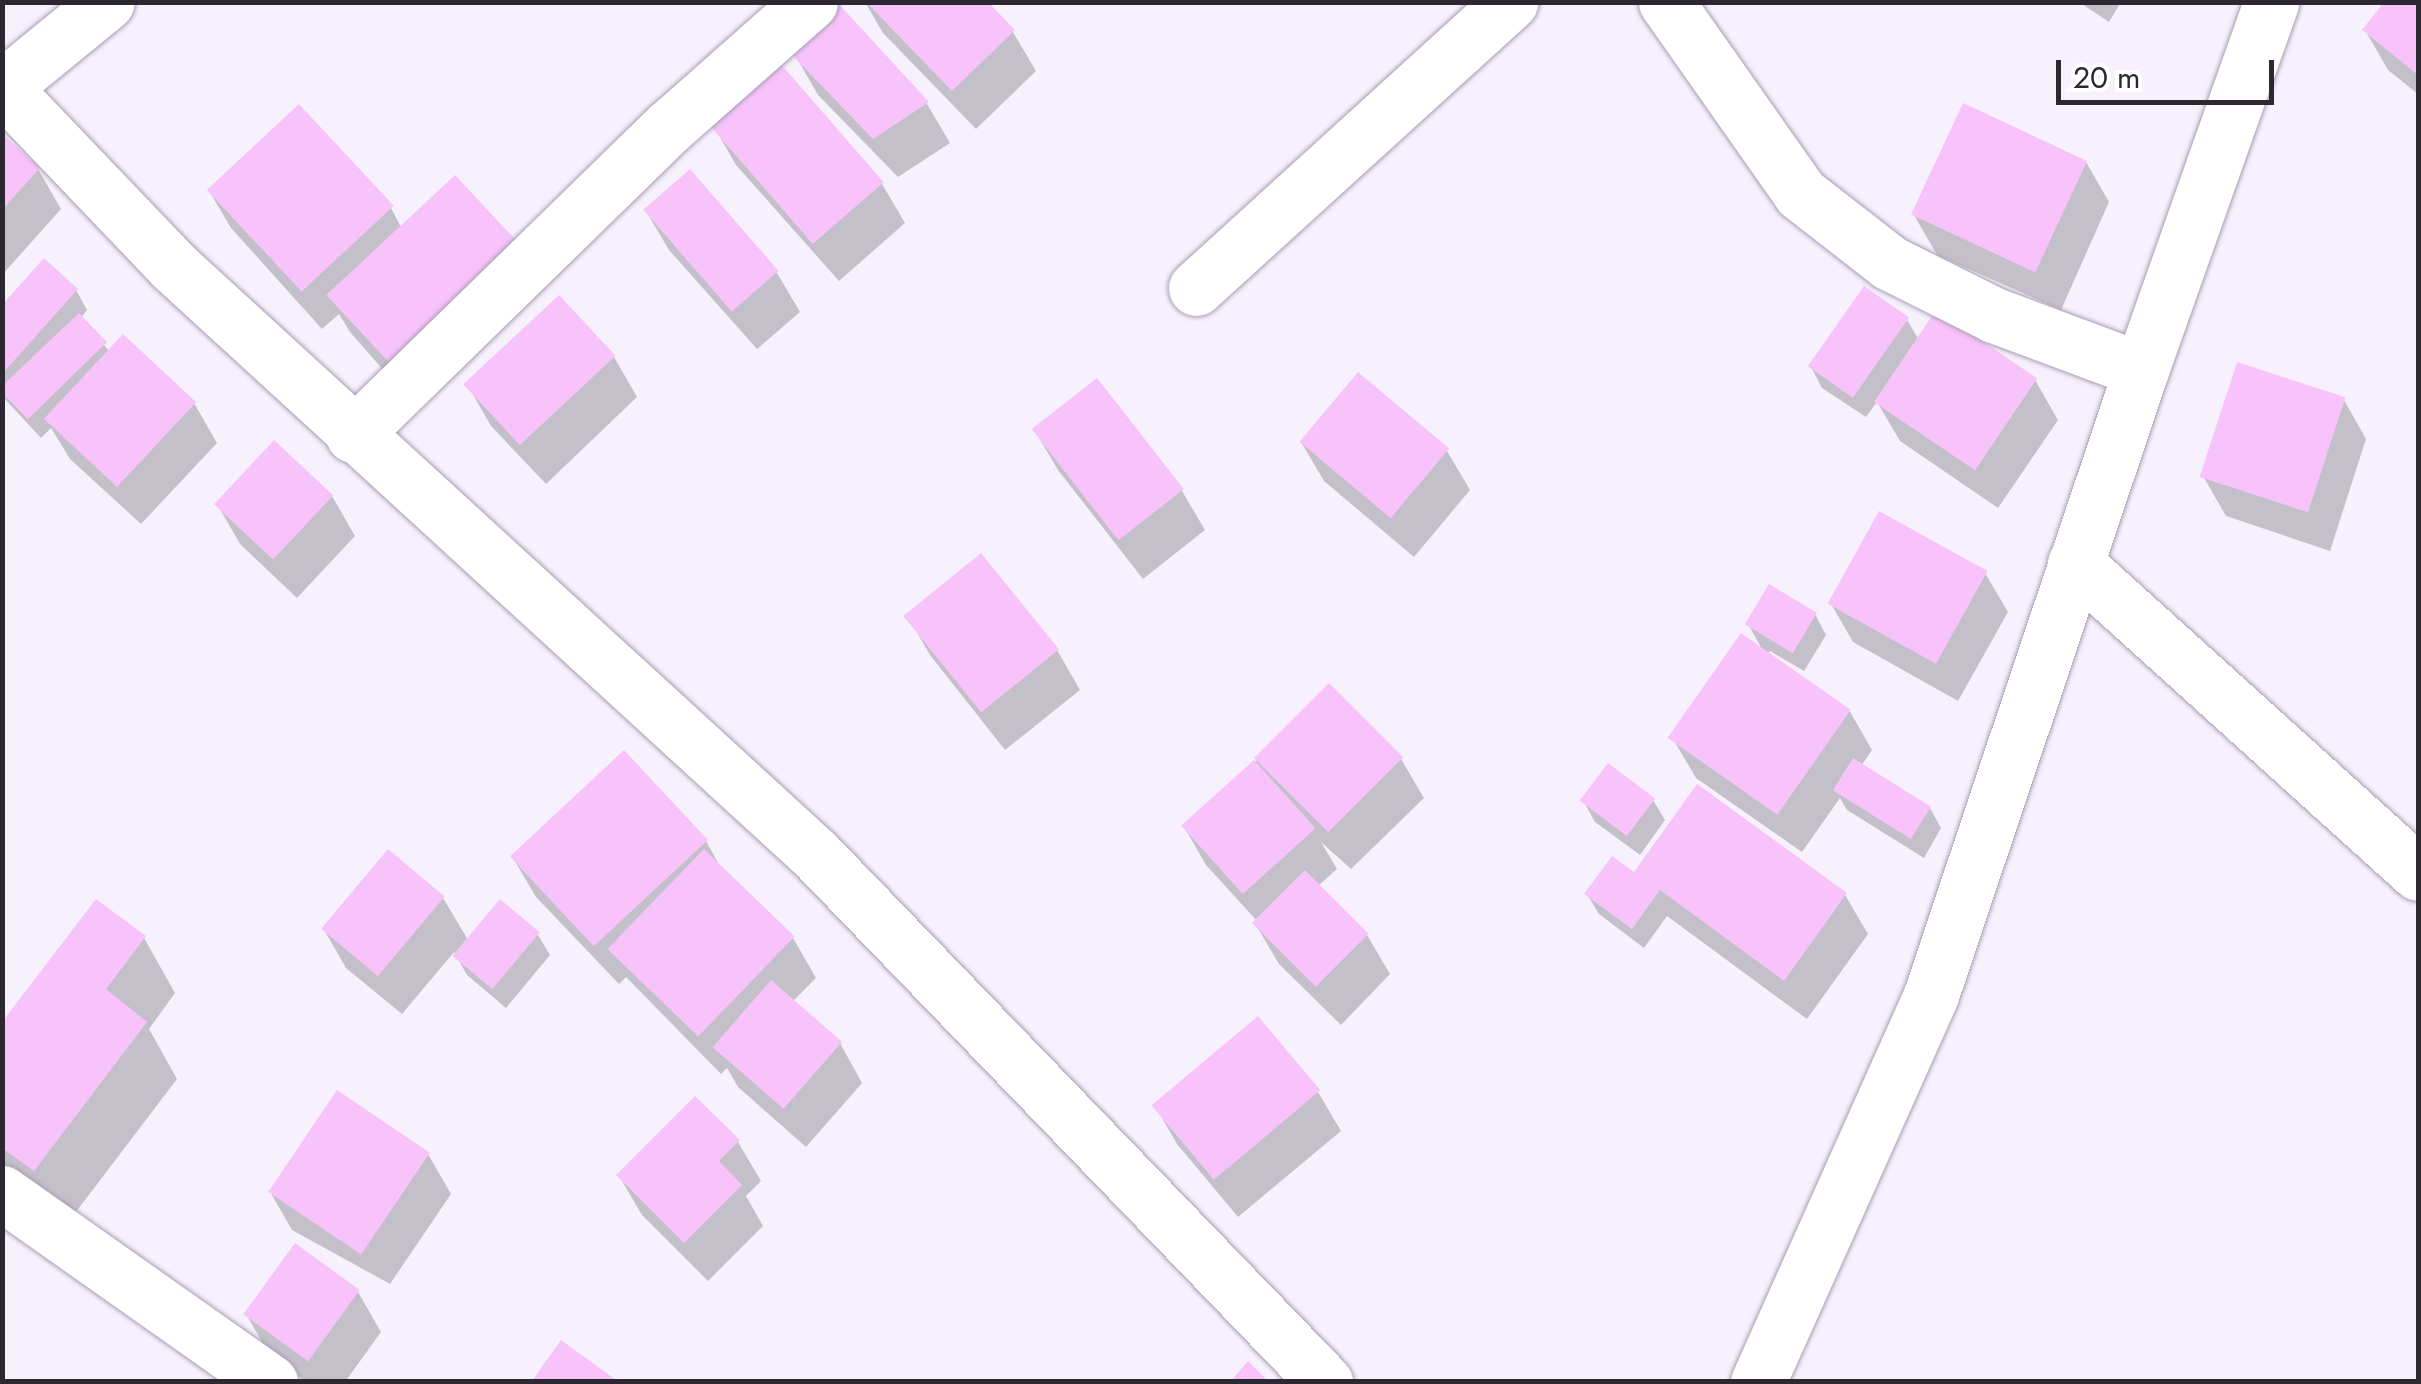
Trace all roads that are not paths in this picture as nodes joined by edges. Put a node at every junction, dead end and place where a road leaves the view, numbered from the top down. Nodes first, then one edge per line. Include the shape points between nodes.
1 (107, 2) edge
2 (810, 2) edge
3 (1510, 2) edge
4 (1666, 2) edge
5 (2270, 2) edge
6 (3, 87) edge
7 (1196, 288) dead end
8 (2140, 370) junction
9 (353, 435) junction
10 (2074, 563) junction
11 (2418, 874) edge
12 (2, 1193) edge
13 (270, 1382) edge
14 (1325, 1382) edge
15 (1758, 1382) edge

1 - 6 street
2 - 9 street via 670,126
3 - 7 street
4 - 8 street via 1800,192 1890,263 1994,315
5 - 8 street
6 - 9 street via 173,266
8 - 10 street
9 - 14 street via 816,855
10 - 11 street
10 - 15 street via 1931,994
12 - 13 street

